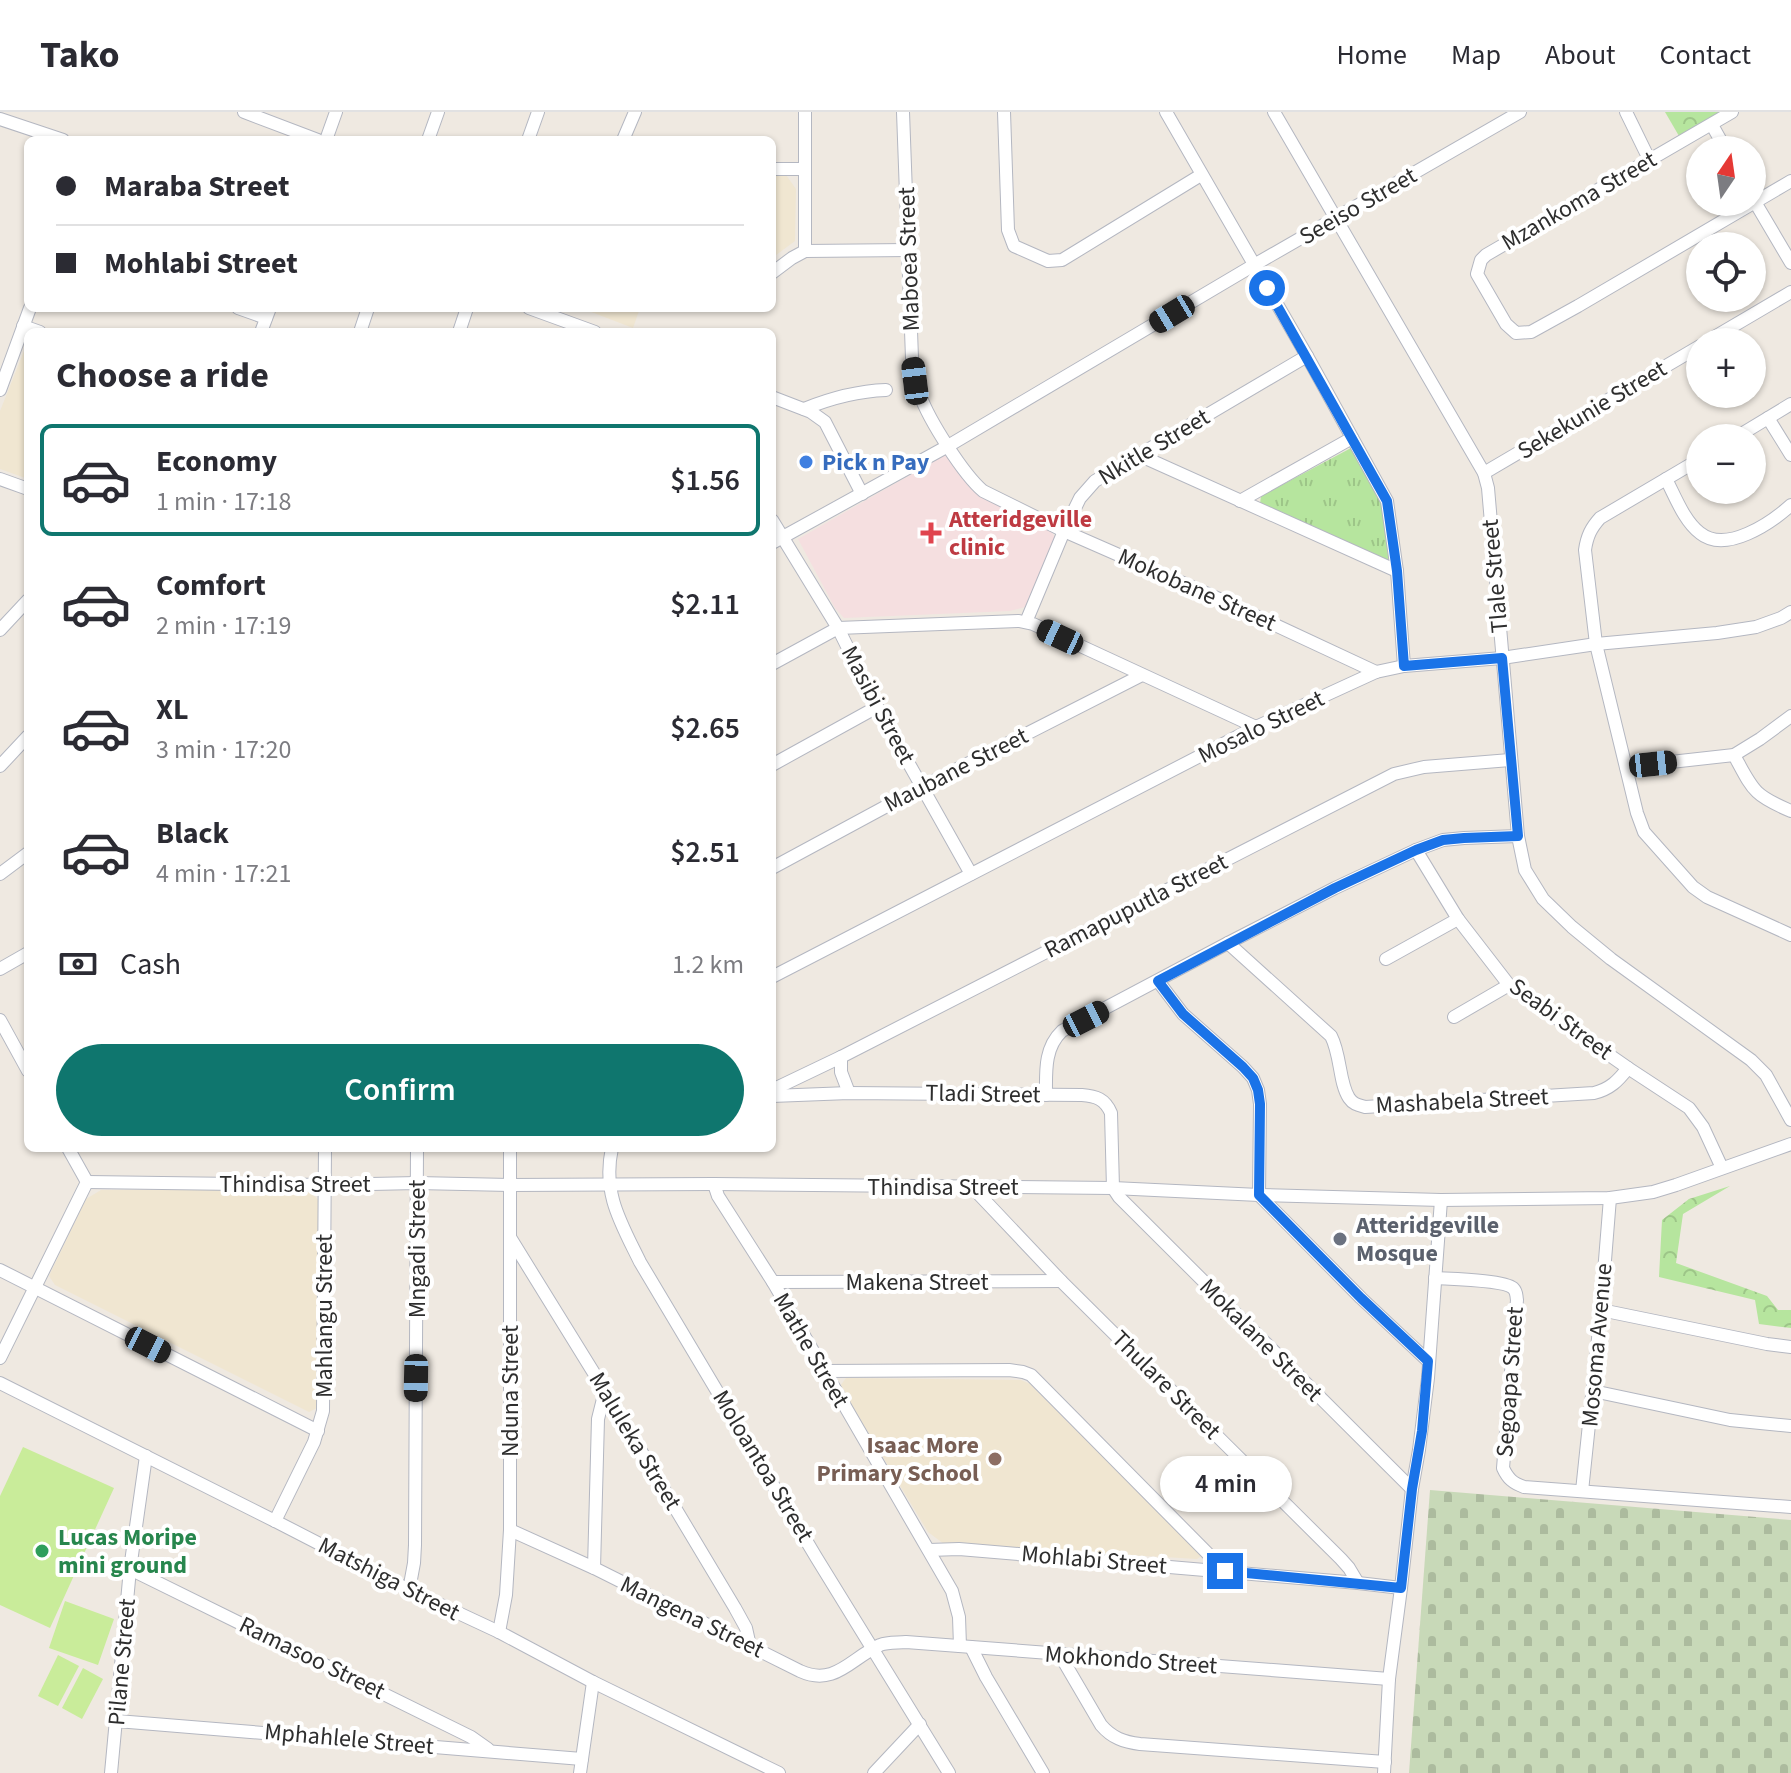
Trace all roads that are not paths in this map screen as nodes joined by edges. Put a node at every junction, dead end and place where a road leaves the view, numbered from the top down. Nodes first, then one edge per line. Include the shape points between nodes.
1 (244, 112) edge
2 (336, 112) edge
3 (438, 112) edge
4 (538, 112) edge
5 (635, 112) edge
6 (805, 112) edge
7 (903, 112) edge
8 (1004, 112) edge
9 (1166, 112) edge
10 (1274, 112) edge
11 (1520, 112) edge
12 (1626, 112) edge
13 (1732, 112) edge
14 (0, 119) edge
15 (1712, 125) junction
16 (51, 136) edge
17 (307, 136) edge
18 (327, 136) edge
19 (429, 136) edge
20 (529, 136) edge
21 (625, 136) edge
22 (1718, 136) edge
23 (1649, 159) junction
24 (776, 169) edge
25 (804, 169) junction
26 (1201, 175) junction
27 (1791, 181) edge
28 (1766, 192) edge
29 (1725, 216) edge
30 (1764, 216) edge
31 (1336, 220) junction
32 (909, 250) junction
33 (805, 251) junction
34 (1791, 263) edge
35 (1254, 265) junction
36 (776, 270) edge
37 (1791, 292) edge
38 (28, 312) edge
39 (540, 312) edge
40 (23, 326) junction
41 (29, 328) edge
42 (584, 328) edge
43 (1730, 328) edge
44 (1686, 354) edge
45 (1307, 356) junction
46 (0, 390) edge
47 (886, 390) dead end
48 (776, 398) edge
49 (1791, 404) edge
50 (804, 409) junction
51 (1768, 418) junction
52 (1758, 424) edge
53 (1352, 438) junction
54 (948, 446) junction
55 (1791, 455) edge
56 (1141, 456) junction
57 (1686, 467) edge
58 (1484, 473) junction
59 (0, 479) edge
60 (1666, 479) junction
61 (24, 488) edge
62 (862, 494) junction
63 (1240, 501) junction
64 (1791, 505) edge
65 (1064, 531) junction
66 (777, 540) edge
67 (1397, 571) junction
68 (24, 604) edge
69 (1791, 612) edge
70 (1026, 622) junction
71 (838, 628) junction
72 (0, 630) edge
73 (1596, 644) junction
74 (1502, 658) junction
75 (776, 662) edge
76 (1404, 666) junction
77 (1376, 672) junction
78 (1142, 675) junction
79 (877, 707) junction
80 (1791, 716) edge
81 (1256, 727) junction
82 (24, 740) edge
83 (1734, 755) junction
84 (1510, 760) junction
85 (776, 763) edge
86 (0, 766) edge
87 (1626, 767) junction
88 (922, 787) junction
89 (1791, 811) edge
90 (1518, 836) junction
91 (1416, 850) junction
92 (24, 856) edge
93 (776, 866) edge
94 (0, 874) edge
95 (971, 874) junction
96 (1458, 919) junction
97 (1791, 935) edge
98 (1228, 943) junction
99 (24, 955) edge
100 (1386, 959) dead end
101 (0, 969) edge
102 (776, 975) edge
103 (1158, 981) junction
104 (1509, 985) junction
105 (1454, 1017) dead end
106 (0, 1020) edge
107 (841, 1057) junction
108 (24, 1064) edge
109 (1628, 1068) junction
110 (776, 1091) edge
111 (776, 1093) edge
112 (849, 1093) junction
113 (1046, 1095) junction
114 (1791, 1120) edge
115 (1791, 1144) edge
116 (70, 1152) edge
117 (325, 1152) edge
118 (417, 1152) edge
119 (510, 1152) edge
120 (611, 1152) edge
121 (1722, 1168) junction
122 (87, 1182) junction
123 (417, 1183) junction
124 (714, 1184) junction
125 (325, 1185) junction
126 (510, 1185) junction
127 (608, 1185) junction
128 (972, 1187) junction
129 (1113, 1188) junction
130 (1259, 1195) junction
131 (1610, 1198) junction
132 (1441, 1200) junction
133 (511, 1239) junction
134 (0, 1270) edge
135 (1435, 1278) junction
136 (1061, 1281) junction
137 (773, 1282) junction
138 (35, 1287) junction
139 (1601, 1310) junction
140 (1791, 1347) edge
141 (0, 1358) edge
142 (1428, 1361) junction
143 (823, 1371) junction
144 (0, 1383) edge
145 (605, 1391) junction
146 (1593, 1391) junction
147 (1791, 1426) edge
148 (318, 1431) junction
149 (146, 1456) junction
150 (1412, 1489) junction
151 (1582, 1491) junction
152 (1791, 1507) edge
153 (275, 1521) junction
154 (510, 1530) junction
155 (929, 1550) junction
156 (594, 1568) junction
157 (130, 1569) junction
158 (1225, 1571) junction
159 (1358, 1583) junction
160 (1401, 1588) junction
161 (409, 1590) junction
162 (499, 1632) junction
163 (750, 1646) junction
164 (966, 1647) junction
165 (874, 1649) junction
166 (1060, 1655) junction
167 (1389, 1679) junction
168 (593, 1682) junction
169 (117, 1721) junction
170 (920, 1724) junction
171 (491, 1751) junction
172 (582, 1759) junction
173 (1384, 1767) edge
174 (111, 1773) edge
175 (580, 1773) edge
176 (779, 1773) edge
177 (874, 1773) edge
178 (949, 1773) edge
179 (1043, 1773) edge

1 - 17 street
2 - 18 street
3 - 19 street
4 - 20 street
5 - 21 street
6 - 25 street
7 - 32 street, Maboea Street
8 - 26 street via 1008,230 1014,246 1048,261 1062,260
9 - 26 street
10 - 31 street, Tlale Street
11 - 31 street, Seeiso Street
12 - 23 street
13 - 15 street, Mzankoma Street
14 - 16 street
15 - 22 street
15 - 23 street, Mzankoma Street
23 - 29 street, Mzankoma Street via 1481,260 1477,274 1516,333 1525,334 1578,306
24 - 25 street
25 - 33 street
26 - 35 street
27 - 28 street
30 - 34 street
31 - 35 street, Seeiso Street
31 - 58 street, Tlale Street
32 - 33 street
32 - 54 street, Maboea Street via 915,381
33 - 36 street
35 - 45 street
35 - 54 street, Seeiso Street
37 - 43 street
38 - 40 street
39 - 42 street
40 - 41 street
40 - 46 street
44 - 58 street, Sekekunie Street
45 - 53 street
45 - 56 street, Nkitle Street
47 - 50 street via 831,398
48 - 50 street
49 - 51 street
50 - 62 street via 825,422
51 - 52 street
51 - 55 street
53 - 63 street
53 - 67 street via 1387,501
54 - 62 street, Seeiso Street
54 - 65 street, Mokobane Street via 983,491
56 - 63 street
56 - 65 street, Nkitle Street via 1095,481
57 - 60 street
58 - 74 street, Tlale Street
59 - 61 street
60 - 64 street via 1690,522 1701,535 1716,539 1755,531
60 - 73 street via 1600,518 1587,537
62 - 66 street, Seeiso Street
63 - 67 street
65 - 70 street, Nkitle Street
65 - 77 street, Mokobane Street
66 - 71 street, Masibi Street
67 - 76 street
68 - 72 street
69 - 73 street, Mosalo Street via 1746,629
70 - 71 street
70 - 78 street
71 - 75 street
71 - 79 street, Masibi Street
73 - 74 street, Mosalo Street
73 - 87 street
74 - 76 street, Mosalo Street
74 - 84 street, Tlale Street
76 - 77 street, Mosalo Street
77 - 81 street, Mosalo Street
78 - 81 street
78 - 88 street, Maubane Street
79 - 85 street
79 - 88 street, Masibi Street
80 - 83 street
81 - 95 street, Mosalo Street
82 - 86 street
83 - 87 street
83 - 89 street via 1759,795
84 - 90 street, Tlale Street
84 - 107 street, Ramapuputla Street via 1394,774
87 - 97 street via 1644,832 1686,881 1707,897
88 - 93 street, Maubane Street
88 - 95 street, Masibi Street
90 - 91 street via 1443,840
90 - 114 street, Tlale Street via 1525,870 1543,899 1611,959 1760,1068
91 - 96 street, Seabi Street
91 - 98 street
92 - 94 street
95 - 102 street, Mosalo Street
96 - 100 street
96 - 104 street, Seabi Street
98 - 103 street
98 - 109 street, Mashabela Street via 1331,1036 1347,1096 1356,1105 1594,1093 1607,1090
99 - 101 street
103 - 113 street via 1056,1037 1047,1056
103 - 130 street via 1183,1014 1253,1078 1260,1104
104 - 105 street
104 - 109 street, Seabi Street
106 - 108 street
107 - 110 street, Ramapuputla Street
107 - 112 street
109 - 121 street, Seabi Street via 1689,1108
111 - 112 street, Tladi Street
112 - 113 street, Tladi Street
113 - 129 street, Tladi Street via 1091,1096 1108,1105
115 - 121 street, Thindisa Street
116 - 122 street
117 - 125 street, Mahlangu Street
118 - 123 street, Mngadi Street
119 - 126 street, Nduna Street
120 - 127 street, Moloantoa Street
121 - 131 street, Thindisa Street via 1653,1192
122 - 125 street, Thindisa Street
122 - 138 street
123 - 125 street, Thindisa Street
123 - 126 street, Thindisa Street
123 - 161 street, Mngadi Street via 415,1545
124 - 127 street, Thindisa Street
124 - 128 street, Thindisa Street
124 - 137 street, Mathe Street
125 - 148 street, Mahlangu Street via 324,1396
126 - 127 street, Thindisa Street
126 - 133 street, Nduna Street
127 - 165 street, Moloantoa Street via 640,1262
128 - 129 street, Thindisa Street
128 - 136 street, Thulare Street
129 - 130 street, Thindisa Street
129 - 150 street, Mokalane Street
130 - 132 street, Thindisa Street
130 - 142 street
131 - 132 street, Thindisa Street
131 - 139 street, Mosoma Avenue
132 - 135 street
133 - 145 street, Maluleka Street
133 - 154 street, Nduna Street
134 - 138 street
135 - 142 street
135 - 151 street, Segoapa Street via 1499,1283 1516,1292 1503,1468 1510,1481 1524,1487
136 - 137 street, Makena Street
136 - 159 street, Thulare Street via 1341,1559
137 - 143 street, Mathe Street
138 - 141 street
138 - 148 street
139 - 140 street
139 - 146 street, Mosoma Avenue
142 - 150 street
143 - 155 street, Mathe Street
143 - 158 street via 1009,1370 1031,1375
144 - 149 street, Matshiga Street
145 - 156 street via 598,1419
145 - 163 street, Maluleka Street via 741,1618
146 - 147 street via 1730,1420
146 - 151 street, Mosoma Avenue
148 - 153 street, Mahlangu Street
149 - 153 street, Matshiga Street
149 - 157 street, Pilane Street
150 - 160 street
151 - 152 street
153 - 161 street, Matshiga Street
154 - 156 street, Mangena Street
154 - 162 street, Nduna Street
155 - 158 street, Mohlabi Street
155 - 164 street, Mathe Street via 955,1600
156 - 163 street, Mangena Street
157 - 169 street, Pilane Street
157 - 171 street, Ramasoo Street
158 - 159 street, Mohlabi Street
159 - 160 street, Mohlabi Street
160 - 167 street
161 - 162 street, Matshiga Street
162 - 168 street, Matshiga Street
163 - 165 street, Mangena Street via 817,1676 832,1674
164 - 165 street, Mokhondo Street via 906,1642
164 - 166 street, Mokhondo Street
164 - 179 street
165 - 170 street, Moloantoa Street
166 - 167 street, Mokhondo Street
166 - 173 street via 1101,1725 1117,1738
167 - 173 street
168 - 172 street
168 - 176 street, Matshiga Street
169 - 171 street, Mphahlele Street
169 - 174 street, Pilane Street
170 - 177 street
170 - 178 street, Moloantoa Street
171 - 172 street, Mphahlele Street
172 - 175 street

